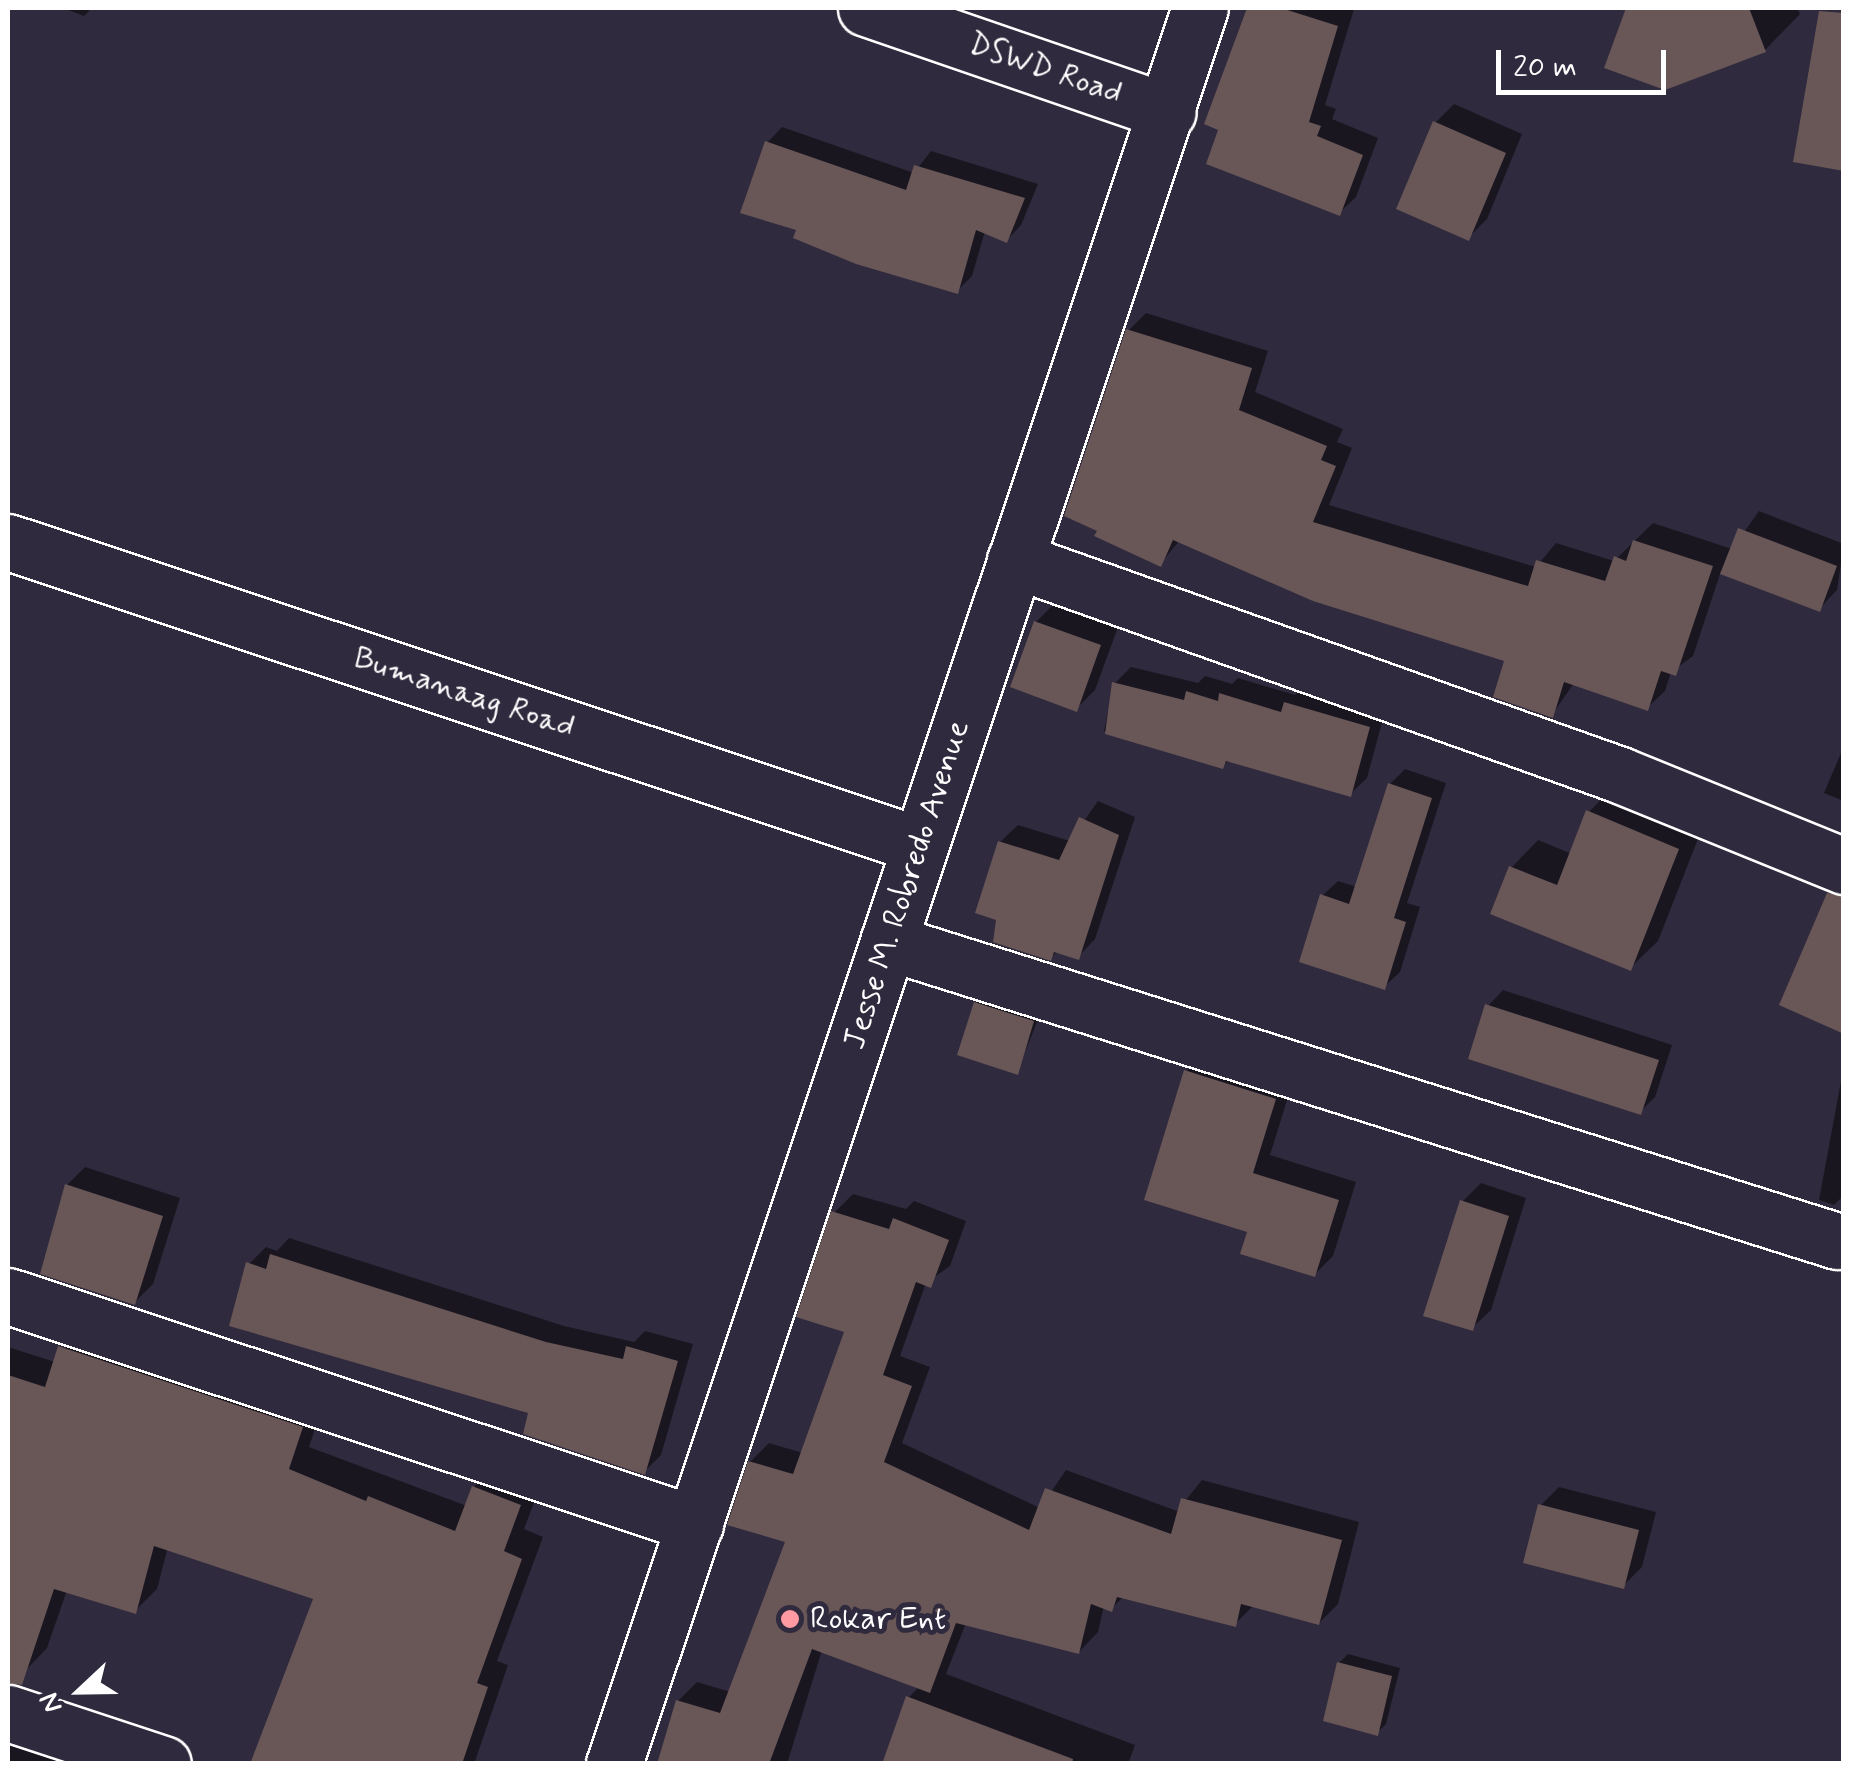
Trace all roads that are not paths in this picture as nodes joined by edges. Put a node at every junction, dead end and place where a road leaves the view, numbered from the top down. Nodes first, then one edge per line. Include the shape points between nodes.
1 (866, 8) edge
2 (1200, 8) edge
3 (1168, 112) junction
4 (8, 542) edge
5 (1015, 560) junction
6 (920, 845) junction
7 (1844, 866) edge
8 (888, 942) junction
9 (1836, 1241) dead end
10 (8, 1296) edge
11 (695, 1524) junction
12 (8, 1713) edge
13 (164, 1764) edge
14 (614, 1764) edge

1 - 3 street, DSWD Road
2 - 3 street, Jesse M. Robredo Avenue
3 - 5 street, Jesse M. Robredo Avenue
4 - 6 street, Bumanaag Road
5 - 6 street, Jesse M. Robredo Avenue
5 - 7 street via 1620,776
6 - 8 street, Jesse M. Robredo Avenue
8 - 9 street
8 - 11 street, Jesse M. Robredo Avenue
10 - 11 street
11 - 14 street, Jesse M. Robredo Avenue
12 - 13 street

